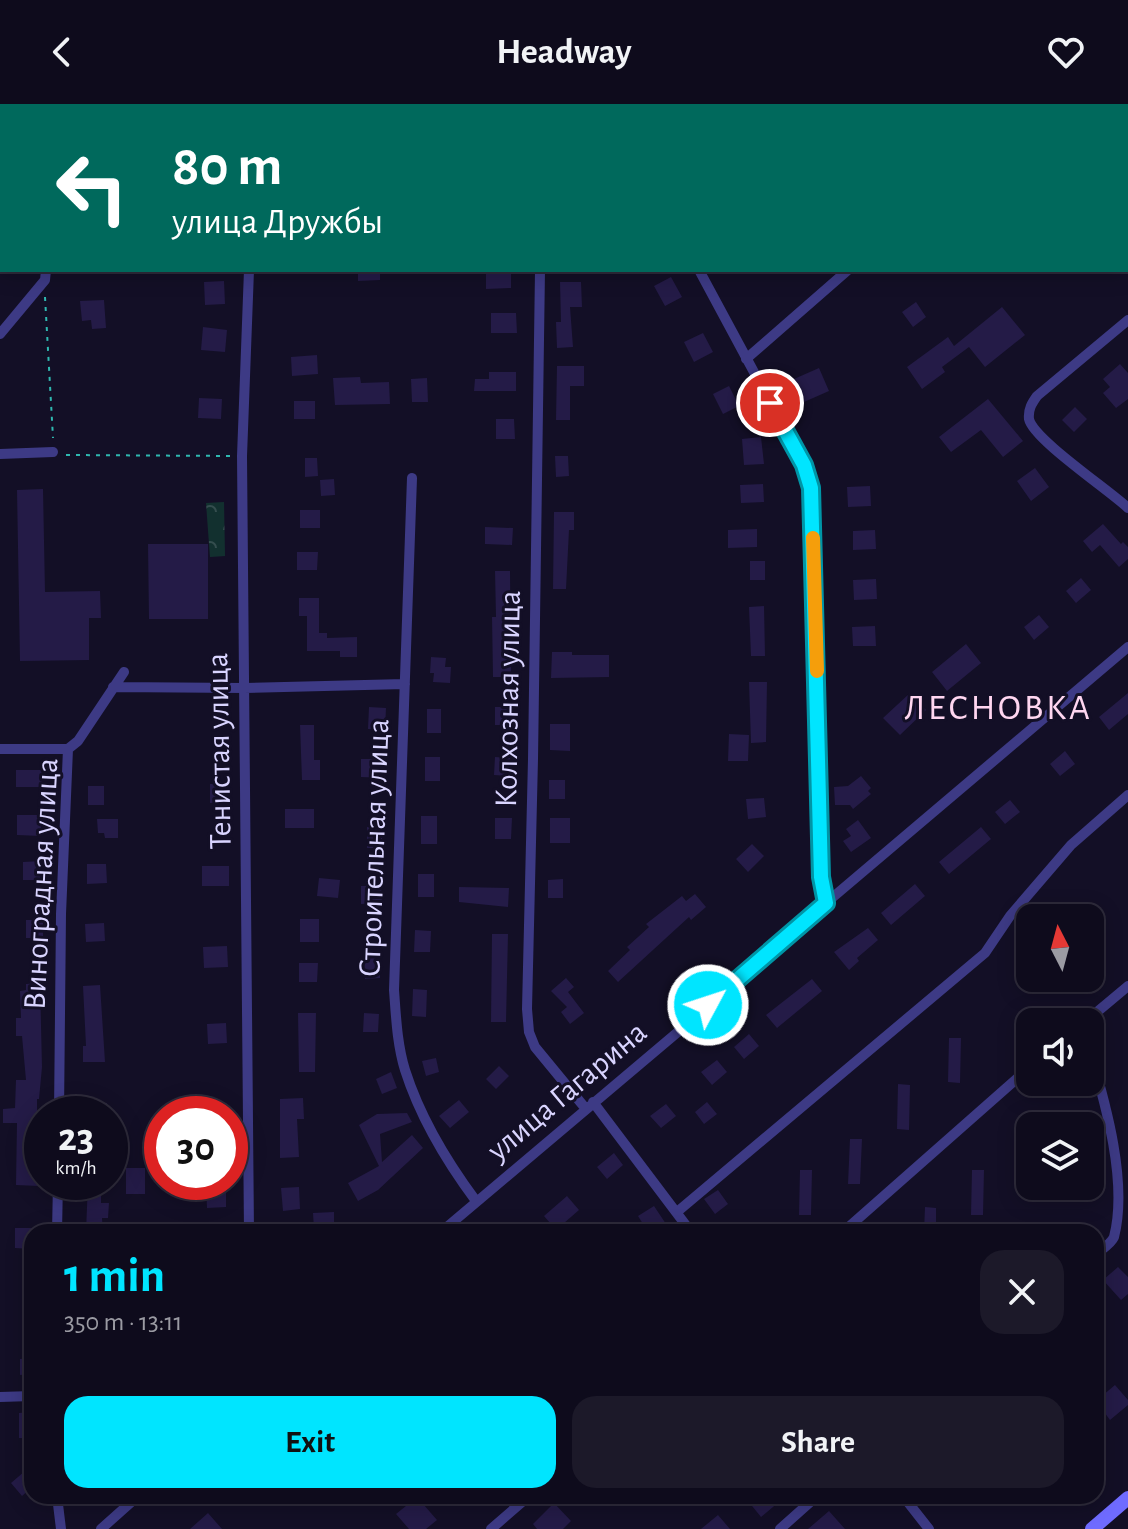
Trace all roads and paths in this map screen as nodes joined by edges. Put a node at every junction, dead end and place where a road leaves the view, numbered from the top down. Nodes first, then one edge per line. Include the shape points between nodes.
1 (249, 272) edge
2 (540, 272) edge
3 (700, 272) edge
4 (846, 272) edge
5 (45, 275) edge
6 (1128, 320) edge
7 (0, 334) edge
8 (746, 359) junction
9 (53, 452) junction
10 (0, 454) edge
11 (242, 456) junction
12 (412, 478) dead end
13 (1128, 508) edge
14 (1128, 647) edge
15 (124, 672) dead end
16 (405, 684) junction
17 (113, 687) junction
18 (244, 688) junction
19 (0, 749) edge
20 (68, 749) junction
21 (1128, 795) edge
22 (826, 903) junction
23 (1128, 986) edge
24 (1102, 1008) edge
25 (1016, 1079) edge
26 (59, 1096) edge
27 (1103, 1096) edge
28 (589, 1106) junction
29 (58, 1200) edge
30 (476, 1201) junction
31 (677, 1212) junction
32 (57, 1224) edge
33 (249, 1224) edge
34 (450, 1224) edge
35 (685, 1224) edge
36 (852, 1224) edge
37 (1104, 1247) edge
38 (24, 1396) edge
39 (0, 1397) edge
40 (1128, 1498) edge
41 (58, 1504) edge
42 (129, 1504) edge
43 (520, 1504) edge
44 (808, 1504) edge
45 (909, 1504) edge
46 (61, 1529) edge
47 (101, 1529) edge
48 (491, 1529) edge
49 (780, 1529) edge
50 (929, 1529) edge
51 (1092, 1529) edge

1 - 11 street, Тенистая улица
2 - 28 street, Колхозная улица via 527,1009 535,1047
3 - 8 street
4 - 8 street
5 - 7 street
5 - 9 path
6 - 13 street via 1037,396 1029,416 1032,427
8 - 22 street via 804,465 811,488 821,877
9 - 10 street
9 - 11 path
11 - 18 street, Тенистая улица
12 - 16 street, Строительная улица
14 - 22 street, улица Гагарина
15 - 17 street, Виноградная улица
16 - 18 street
16 - 30 street, Строительная улица via 396,1027 404,1069 420,1109
17 - 18 street
17 - 20 street, Виноградная улица
18 - 33 street, Тенистая улица
19 - 20 street
20 - 26 street, Виноградная улица
21 - 31 street via 1071,845 985,953
22 - 28 street, улица Гагарина
23 - 24 street
25 - 36 street
27 - 37 street via 1120,1156 1124,1198 1113,1239
28 - 30 street, улица Гагарина
28 - 31 street, Колхозная улица
29 - 32 street
30 - 34 street, улица Гагарина
31 - 35 street, Колхозная улица
38 - 39 street
40 - 51 main road
41 - 46 street
42 - 47 street
43 - 48 street
44 - 49 street
45 - 50 street

